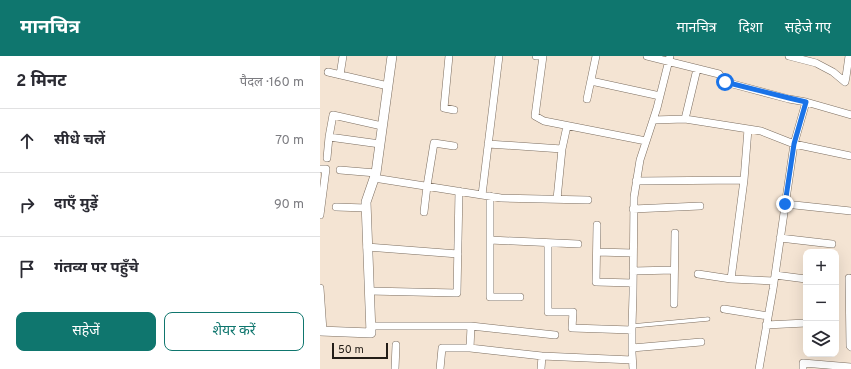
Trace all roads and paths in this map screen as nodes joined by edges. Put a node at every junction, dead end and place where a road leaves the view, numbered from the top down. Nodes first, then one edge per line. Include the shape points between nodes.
1 (343, 56) edge
2 (392, 56) edge
3 (449, 56) edge
4 (499, 56) edge
5 (536, 56) edge
6 (596, 56) edge
7 (647, 56) edge
8 (789, 56) edge
9 (849, 56) edge
10 (669, 58) edge
11 (697, 69) junction
12 (328, 72) dead end
13 (340, 75) junction
14 (849, 79) edge
15 (590, 82) junction
16 (388, 86) junction
17 (660, 96) junction
18 (586, 99) dead end
19 (806, 102) junction
20 (454, 110) dead end
21 (851, 115) edge
22 (685, 119) junction
23 (653, 120) junction
24 (382, 126) junction
25 (567, 126) junction
26 (748, 129) junction
27 (329, 137) junction
28 (646, 141) junction
29 (380, 144) junction
30 (488, 144) junction
31 (794, 144) junction
32 (454, 146) dead end
33 (562, 149) junction
34 (851, 156) edge
35 (327, 158) dead end
36 (320, 169) edge
37 (340, 170) dead end
38 (375, 175) junction
39 (744, 180) junction
40 (636, 181) junction
41 (426, 186) junction
42 (458, 191) junction
43 (486, 195) junction
44 (557, 199) junction
45 (588, 200) dead end
46 (785, 204) junction
47 (700, 206) dead end
48 (336, 207) dead end
49 (366, 208) junction
50 (633, 209) junction
51 (851, 211) edge
52 (424, 212) dead end
53 (320, 215) edge
54 (597, 225) dead end
55 (675, 233) dead end
56 (780, 238) junction
57 (490, 240) junction
58 (548, 243) junction
59 (578, 244) dead end
60 (832, 244) dead end
61 (368, 247) junction
62 (596, 252) junction
63 (633, 253) junction
64 (458, 254) junction
65 (674, 270) junction
66 (633, 271) junction
67 (698, 274) dead end
68 (774, 278) junction
69 (849, 278) dead end
70 (730, 279) junction
71 (803, 279) edge
72 (633, 283) junction
73 (320, 288) edge
74 (369, 291) junction
75 (520, 297) dead end
76 (674, 304) dead end
77 (724, 309) dead end
78 (768, 316) junction
79 (708, 319) dead end
80 (803, 323) edge
81 (766, 325) junction
82 (371, 326) junction
83 (471, 326) junction
84 (632, 328) junction
85 (321, 331) edge
86 (555, 335) dead end
87 (701, 342) dead end
88 (396, 345) dead end
89 (851, 346) edge
90 (470, 348) junction
91 (632, 348) junction
92 (542, 356) junction
93 (632, 360) junction
94 (841, 367) edge
95 (851, 367) edge
96 (396, 369) edge
97 (440, 369) edge
98 (541, 369) edge
99 (633, 369) edge
100 (759, 369) edge
101 (803, 369) edge

1 - 13 street
2 - 16 street
3 - 20 street via 444,108
4 - 30 street
5 - 25 street via 543,56 535,116 544,121
6 - 15 street
7 - 10 street
8 - 14 street via 816,63 845,82
9 - 14 street
10 - 11 street
10 - 17 street
11 - 19 street via 719,74 725,82
11 - 22 street
12 - 13 street
13 - 16 street
15 - 17 street
15 - 18 street
16 - 24 street
17 - 23 street
19 - 21 street
19 - 31 street
22 - 23 street
22 - 26 street
23 - 28 street
24 - 27 street via 333,115
24 - 29 street
25 - 28 street
25 - 33 street
26 - 31 street
26 - 39 street
27 - 29 street
27 - 35 street
28 - 40 street
29 - 38 street
30 - 33 street
30 - 43 street
31 - 34 street
31 - 46 street
32 - 41 street via 434,143
33 - 44 street
36 - 53 street via 326,169
37 - 38 street
38 - 41 street
38 - 49 street
39 - 40 street
39 - 70 street
40 - 50 street
41 - 42 street
41 - 52 street
42 - 43 street
42 - 64 street
43 - 44 street via 501,198
43 - 57 street
44 - 45 street
46 - 51 street
46 - 56 street
47 - 50 street
48 - 49 street
49 - 61 street
50 - 63 street
54 - 62 street
55 - 65 street
56 - 60 street
56 - 68 street
57 - 58 street
57 - 75 street via 490,297
58 - 59 street
58 - 84 street via 548,312 573,312 572,328
61 - 64 street
61 - 74 street
62 - 63 street
62 - 72 street via 596,282
63 - 66 street
64 - 74 street via 457,293
65 - 66 street
65 - 76 street
66 - 72 street
67 - 70 street
68 - 70 street
68 - 71 street
68 - 78 street
69 - 89 street
72 - 84 street
73 - 85 street
74 - 82 street
77 - 78 street
78 - 81 street
79 - 84 lane
80 - 81 street
81 - 100 street
82 - 83 street
82 - 85 street via 371,333
83 - 86 street
83 - 90 street
84 - 91 street
87 - 91 street
88 - 96 street
90 - 92 street
90 - 97 street via 442,348
91 - 93 street
92 - 93 street
92 - 98 street
93 - 99 street
94 - 95 street
94 - 101 street via 803,363

